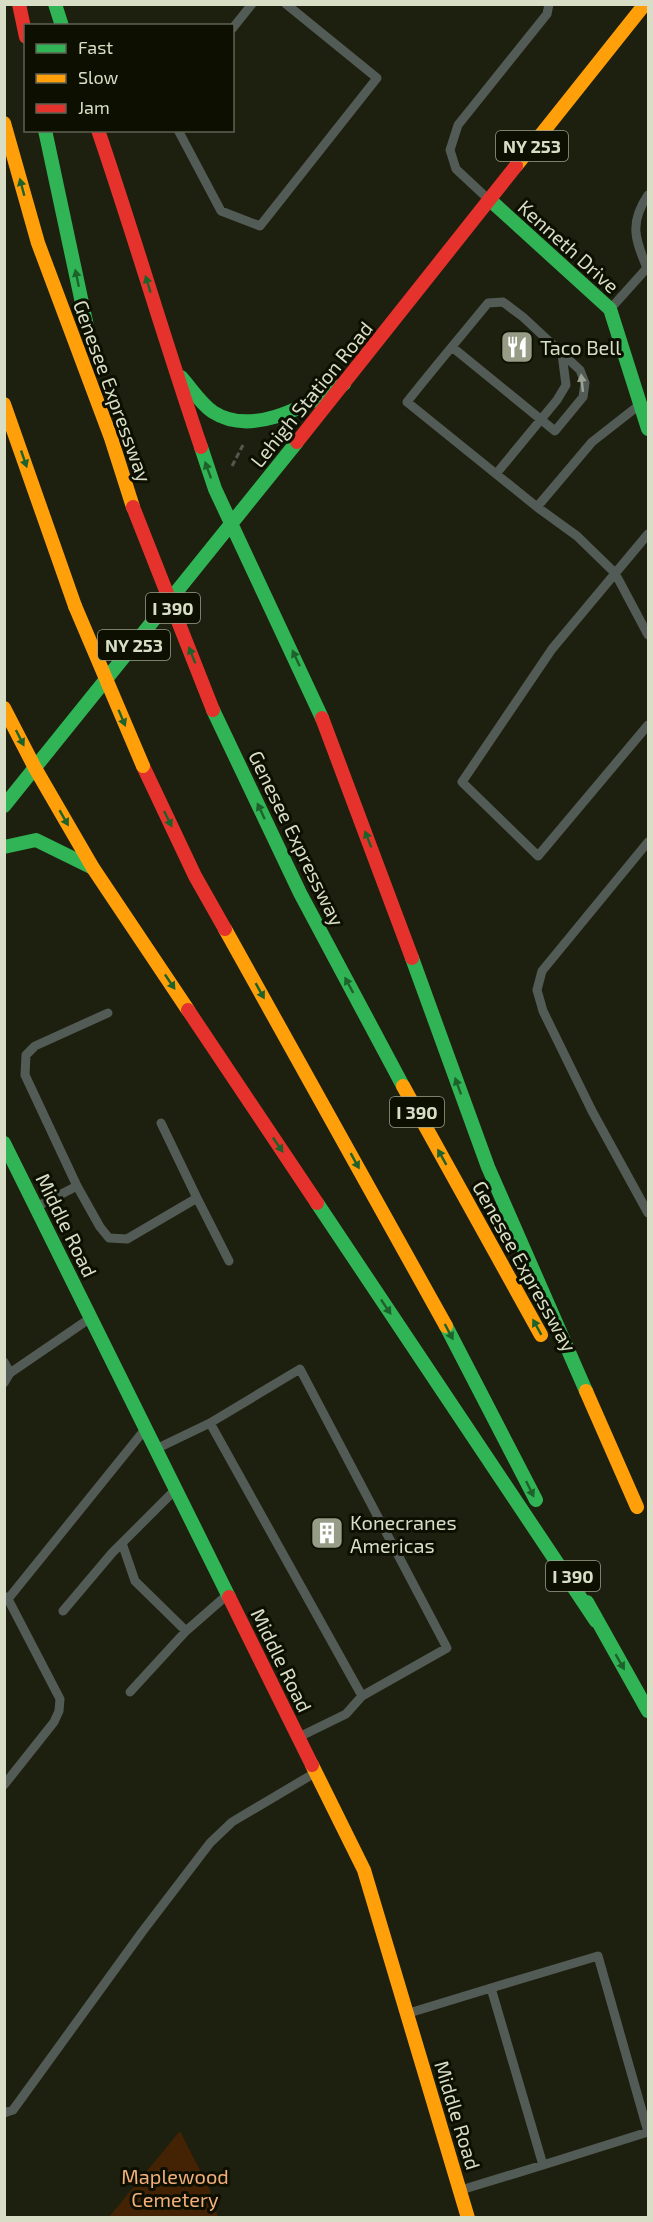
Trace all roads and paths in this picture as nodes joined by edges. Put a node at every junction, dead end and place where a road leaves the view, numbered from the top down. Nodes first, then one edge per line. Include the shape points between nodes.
1 (19, 4) edge
2 (55, 4) edge
3 (252, 4) edge
4 (286, 4) edge
5 (549, 4) edge
6 (645, 4) edge
7 (61, 24) edge
8 (234, 26) edge
9 (24, 28) edge
10 (4, 123) edge
11 (45, 132) edge
12 (99, 132) edge
13 (179, 132) edge
14 (648, 195) edge
15 (490, 200) junction
16 (648, 268) edge
17 (610, 309) junction
18 (452, 347) junction
19 (561, 353) junction
20 (174, 369) junction
21 (344, 384) junction
22 (4, 404) edge
23 (644, 404) edge
24 (540, 420) junction
25 (648, 429) edge
26 (111, 438) junction
27 (246, 438) dead end
28 (228, 470) dead end
29 (496, 474) junction
30 (537, 507) junction
31 (232, 523) junction
32 (648, 534) edge
33 (615, 573) junction
34 (648, 635) edge
35 (4, 708) edge
36 (648, 725) edge
37 (35, 768) junction
38 (4, 806) edge
39 (648, 842) edge
40 (4, 847) edge
41 (93, 868) junction
42 (108, 1013) dead end
43 (161, 1123) dead end
44 (4, 1143) edge
45 (77, 1186) junction
46 (197, 1198) junction
47 (36, 1207) junction
48 (648, 1214) edge
49 (229, 1261) dead end
50 (91, 1318) junction
51 (550, 1350) dead end
52 (4, 1362) edge
53 (10, 1373) junction
54 (567, 1382) dead end
55 (4, 1383) edge
56 (210, 1423) junction
57 (146, 1429) junction
58 (156, 1449) junction
59 (176, 1490) junction
60 (637, 1507) junction
61 (645, 1521) dead end
62 (122, 1543) junction
63 (228, 1594) junction
64 (6, 1598) edge
65 (63, 1611) dead end
66 (596, 1621) junction
67 (186, 1631) junction
68 (130, 1692) dead end
69 (362, 1696) junction
70 (648, 1712) edge
71 (298, 1737) junction
72 (315, 1773) junction
73 (4, 1785) edge
74 (491, 1988) junction
75 (407, 2013) junction
76 (9, 2111) edge
77 (4, 2120) edge
78 (543, 2165) junction
79 (460, 2190) junction
80 (468, 2217) edge

1 - 9 main road
2 - 7 main road
3 - 8 lane
4 - 13 lane via 377,78 260,226 221,212
5 - 15 lane via 546,14 458,125 450,150 456,169
6 - 15 main road, Lehigh Station Road / NY 253
26 -> 10 main road, Genesee Expressway / I 390 via 38,243
26 -> 11 main road
20 -> 12 main road
14 - 16 lane via 634,225
15 - 17 main road, Kenneth Drive
15 - 21 main road, Lehigh Station Road / NY 253
16 - 17 lane
17 - 23 main road, Kenneth Drive
18 - 19 lane via 488,303 502,302
18 - 24 lane
18 - 29 lane via 407,402
19 - 24 lane via 566,385
24 -> 19 lane via 555,431 583,397 585,383 580,370
20 - 21 main road via 214,412 236,420 266,420 306,405
31 -> 20 main road via 214,489
21 - 31 main road, Lehigh Station Road / NY 253
22 -> 66 main road, I 390, bridge via 75,606 195,876 426,1288
23 - 25 main road, Kenneth Drive
23 - 30 lane via 592,442
24 - 29 lane
51 -> 26 main road, Genesee Expressway / I 390, bridge via 300,893 213,710 133,507
27 - 28 path
29 - 30 lane
30 - 33 lane via 577,536
31 - 37 main road, Lehigh Station Road / NY 253
60 -> 31 main road via 488,1167 315,700
32 - 33 lane
33 - 34 lane
33 - 36 lane via 552,649 462,783 538,856
35 -> 37 main road
37 - 38 main road, Lehigh Station Road / NY 253
37 -> 41 main road
39 - 48 lane via 542,971 537,990 543,1011 592,1111
40 - 41 main road via 36,840
41 -> 66 main road
42 - 45 lane via 35,1046 26,1055 25,1075
43 - 46 lane
44 - 47 main road, Middle Road
45 - 46 lane via 109,1238 127,1239
45 - 47 lane
46 - 49 lane
47 - 50 main road, Middle Road
50 - 53 lane
50 - 57 main road, Middle Road
52 - 53 lane
53 - 55 lane
54 - 60 main road, Genesee Expressway
56 - 58 lane
56 - 69 lane
56 - 69 lane via 300,1369 447,1648
57 - 58 main road, Middle Road
57 - 64 lane
58 - 59 main road, Middle Road
59 - 62 lane
59 - 63 main road, Middle Road
60 - 61 main road, Genesee Expressway
62 - 65 lane
62 - 67 lane via 135,1581
63 - 67 lane
63 - 71 main road, Middle Road
64 - 73 lane via 60,1699 54,1722
66 -> 70 main road, I 390
67 - 68 lane
69 - 71 lane via 346,1714
71 - 72 main road, Middle Road
72 - 75 main road, Middle Road via 364,1870
72 - 76 lane via 232,1822 210,1843
74 - 75 lane
74 - 78 lane
74 - 78 lane via 598,1956 648,2132
75 - 79 main road, Middle Road
76 - 77 lane
78 - 79 lane
79 - 80 main road, Middle Road

